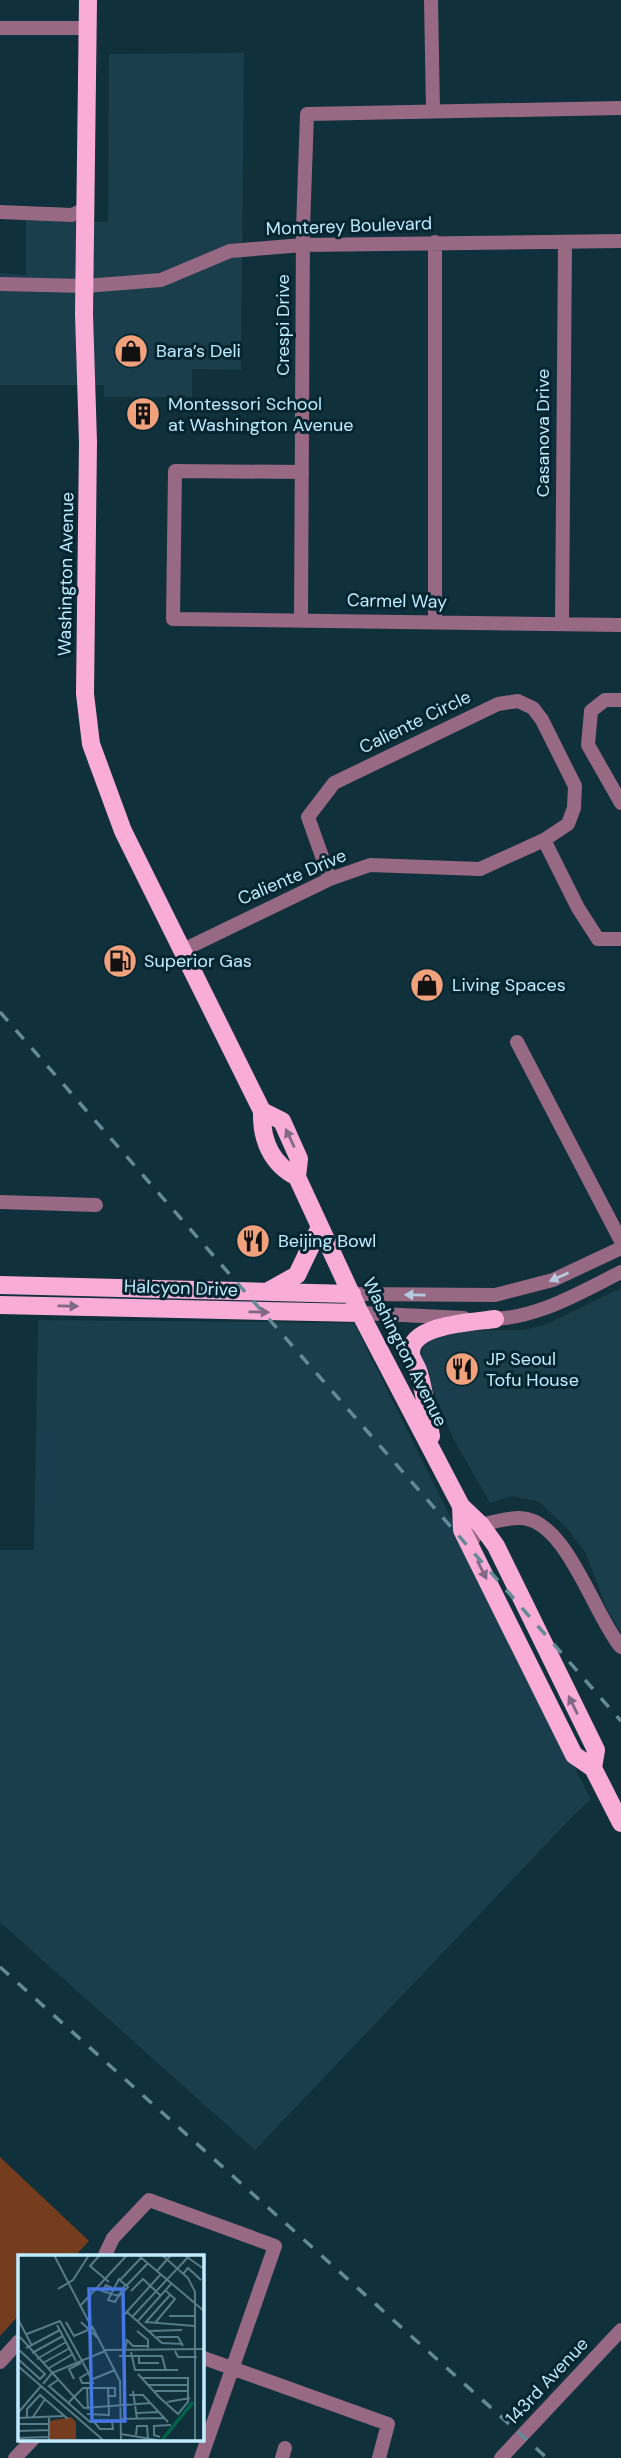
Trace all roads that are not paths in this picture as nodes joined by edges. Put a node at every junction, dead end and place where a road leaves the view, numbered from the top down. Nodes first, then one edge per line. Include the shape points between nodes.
1 (88, 0) edge
2 (431, 0) edge
3 (0, 28) edge
4 (89, 28) junction
5 (621, 108) edge
6 (433, 110) junction
7 (87, 208) junction
8 (0, 212) edge
9 (621, 241) edge
10 (435, 242) junction
11 (565, 243) junction
12 (303, 245) junction
13 (0, 284) edge
14 (85, 286) junction
15 (302, 471) junction
16 (301, 619) junction
17 (435, 621) junction
18 (562, 624) junction
19 (621, 625) edge
20 (621, 701) edge
21 (575, 786) joint
22 (621, 803) edge
23 (544, 840) junction
24 (330, 879) junction
25 (621, 939) edge
26 (181, 951) junction
27 (517, 1042) dead end
28 (0, 1202) edge
29 (96, 1205) dead end
30 (320, 1227) junction
31 (621, 1241) edge
32 (621, 1248) edge
33 (621, 1272) edge
34 (0, 1285) edge
35 (267, 1291) junction
36 (352, 1294) junction
37 (0, 1305) edge
38 (360, 1313) junction
39 (495, 1319) junction
40 (434, 1454) junction
41 (461, 1506) junction
42 (481, 1525) junction
43 (470, 1545) junction
44 (621, 1647) edge
45 (593, 1768) junction
46 (621, 1823) edge
47 (105, 2255) edge
48 (621, 2330) edge
49 (18, 2342) edge
50 (203, 2358) edge
51 (0, 2362) edge
52 (230, 2368) junction
53 (32, 2440) edge
54 (15, 2458) edge
55 (201, 2458) edge
56 (379, 2458) edge
57 (501, 2458) edge

1 - 4 main road, Washington Avenue
2 - 6 street
3 - 4 street
4 - 7 main road, Washington Avenue
5 - 6 street
6 - 12 street, Crespi Drive via 307,114
7 - 8 street via 72,215
7 - 14 main road, Washington Avenue
9 - 11 street, Monterey Boulevard
10 - 11 street, Monterey Boulevard
10 - 12 street, Monterey Boulevard
10 - 17 street
11 - 18 street, Casanova Drive
12 - 14 street, Monterey Boulevard via 230,251 161,280
12 - 15 street, Crespi Drive
13 - 14 street, Monterey Boulevard
14 - 26 main road, Washington Avenue via 85,694 91,744 123,831
15 - 16 street, Crespi Drive
15 - 16 street, Carmel Way via 175,471 173,619
16 - 17 street, Carmel Way
17 - 18 street, Carmel Way
18 - 19 street, Carmel Way
20 - 22 street via 605,700 591,711 588,745
21 - 23 street, Caliente Drive via 568,824
21 - 24 street, Caliente Circle via 533,708 518,701 498,704 334,783 309,817
23 - 24 street, Caliente Drive via 480,869 370,865
23 - 25 street via 598,939
24 - 26 street, Caliente Drive
26 - 30 main road, Washington Avenue via 261,1111 282,1122 299,1158 297,1177
27 - 31 street
28 - 29 street
30 - 35 main road via 297,1275
30 - 36 main road, Washington Avenue
32 -> 36 street via 553,1280 495,1295
33 - 39 street via 565,1300
34 - 35 main road, Halcyon Drive
35 - 36 main road, Halcyon Drive
36 - 38 main road, Washington Avenue
37 -> 38 main road, Halcyon Drive
38 - 39 street
38 - 40 main road, Washington Avenue
39 - 40 main road via 429,1330 415,1340 411,1353
40 - 41 main road, Washington Avenue
41 - 42 main road, Washington Avenue
41 - 43 main road, Washington Avenue via 462,1530
42 - 43 street
42 - 44 street via 521,1517 539,1522 562,1546
45 -> 42 main road, Washington Avenue via 596,1751 496,1545
43 -> 45 main road, Washington Avenue via 575,1755
45 - 46 main road, Washington Avenue
47 - 52 street via 113,2238 149,2200 275,2246
48 - 57 street, 143rd Avenue
49 - 51 street
50 - 52 street
52 - 55 street
52 - 56 street via 388,2424
53 - 54 street

